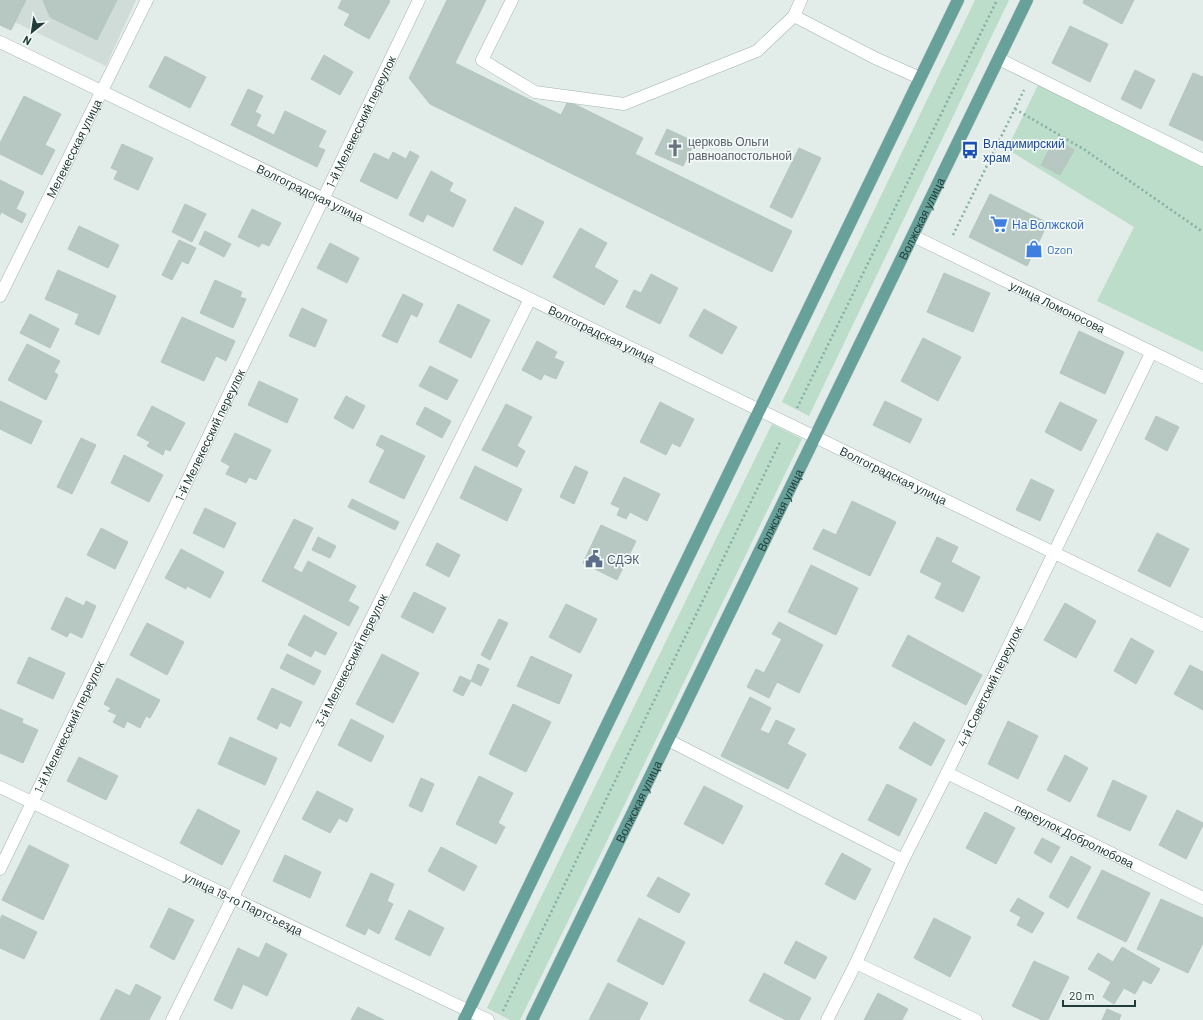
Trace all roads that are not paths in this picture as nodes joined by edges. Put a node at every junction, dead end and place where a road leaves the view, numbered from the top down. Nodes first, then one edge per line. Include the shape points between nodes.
1 (147, 0) edge
2 (419, 0) edge
3 (512, 0) edge
4 (801, 0) edge
5 (958, 0) edge
6 (1027, 0) edge
7 (794, 16) junction
8 (0, 42) edge
9 (999, 59) junction
10 (920, 78) junction
11 (102, 92) junction
12 (1203, 160) edge
13 (323, 199) junction
14 (913, 236) junction
15 (0, 296) edge
16 (530, 299) junction
17 (1151, 352) junction
18 (1203, 377) edge
19 (759, 410) junction
20 (815, 437) junction
21 (1053, 553) junction
22 (1203, 625) edge
23 (668, 740) junction
24 (947, 773) junction
25 (0, 787) edge
26 (32, 802) junction
27 (903, 860) junction
28 (0, 869) edge
29 (233, 898) junction
30 (1203, 898) edge
31 (856, 963) junction
32 (466, 1015) edge
33 (172, 1020) edge
34 (488, 1020) edge
35 (532, 1020) edge
36 (827, 1020) edge
37 (976, 1020) edge

1 - 11 street, Мелекесская улица
2 - 13 street, 1-й Мелекесский переулок
3 - 7 street via 482,60 535,92 624,104 757,51
4 - 7 street
5 - 10 main road
6 - 9 main road, Волжская улица
7 - 10 street
8 - 11 street, Волгоградская улица
9 - 12 street
9 - 14 main road, Волжская улица
10 - 19 main road
11 - 13 street, Волгоградская улица
11 - 15 street, Мелекесская улица
13 - 16 street, Волгоградская улица
13 - 26 street, 1-й Мелекесский переулок
14 - 17 street, улица Ломоносова
14 - 20 main road, Волжская улица
16 - 19 street, Волгоградская улица
16 - 29 street, 3-й Мелекесский переулок
17 - 18 street, улица Ломоносова
17 - 21 street, 4-й Советский переулок
19 - 20 street, Волгоградская улица
19 - 32 main road
20 - 21 street, Волгоградская улица
20 - 23 main road, Волжская улица
21 - 22 street, Волгоградская улица
21 - 24 street, 4-й Советский переулок
23 - 27 street
23 - 35 main road, Волжская улица
24 - 27 street, 4-й Советский переулок
24 - 30 street, переулок Добролюбова
25 - 26 street, улица 19-го Партсъезда
26 - 28 street, 1-й Мелекесский переулок
26 - 29 street, улица 19-го Партсъезда
27 - 31 street, 4-й Советский переулок
29 - 32 street, улица 19-го Партсъезда
29 - 33 street, 3-й Мелекесский переулок
31 - 36 street, 4-й Советский переулок
31 - 37 street
32 - 34 street, улица 19-го Партсъезда

